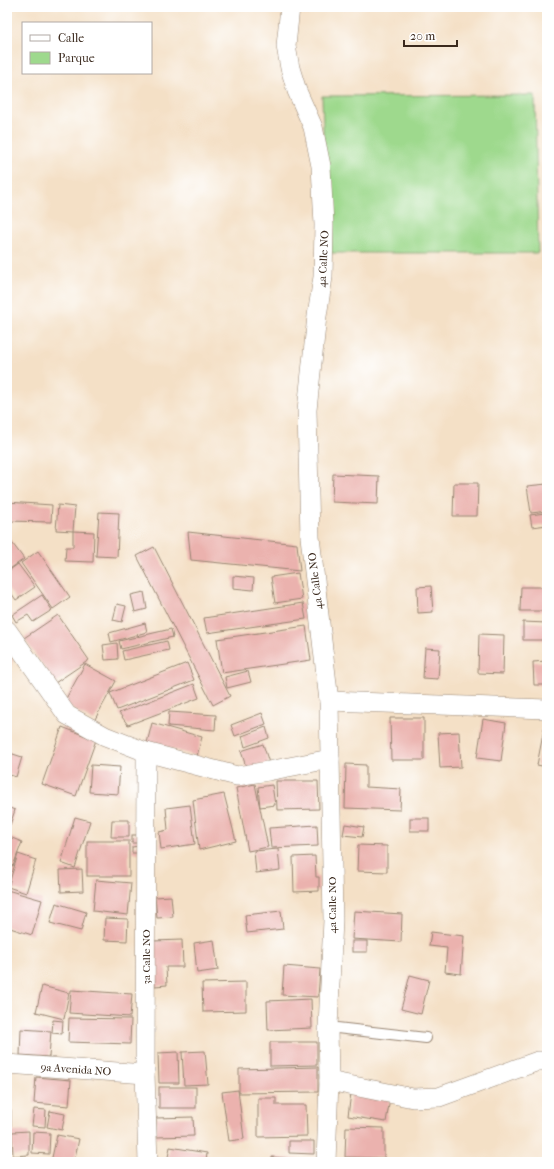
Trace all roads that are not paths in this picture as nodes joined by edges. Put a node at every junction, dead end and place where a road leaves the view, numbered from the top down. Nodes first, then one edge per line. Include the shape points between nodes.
1 (290, 7) edge
2 (7, 630) edge
3 (329, 700) junction
4 (547, 709) edge
5 (146, 752) junction
6 (330, 759) junction
7 (328, 1028) junction
8 (426, 1038) dead end
9 (547, 1061) edge
10 (7, 1064) edge
11 (145, 1074) junction
12 (328, 1081) junction
13 (148, 1162) edge
14 (326, 1162) edge

1 - 3 street, 4a Calle NO via 286,46 297,91 313,127 323,204 323,277 307,410 310,537
2 - 5 street via 67,715 105,736
3 - 4 street
3 - 6 street, 4a Calle NO
5 - 6 street via 237,776
5 - 11 street, 3a Calle NO
6 - 7 street, 4a Calle NO via 333,920
7 - 8 lane
7 - 12 street, 4a Calle NO
9 - 12 street via 538,1061 439,1097 413,1098
10 - 11 street, 9a Avenida NO
11 - 13 street, 3a Calle NO
12 - 14 street, 4a Calle NO

